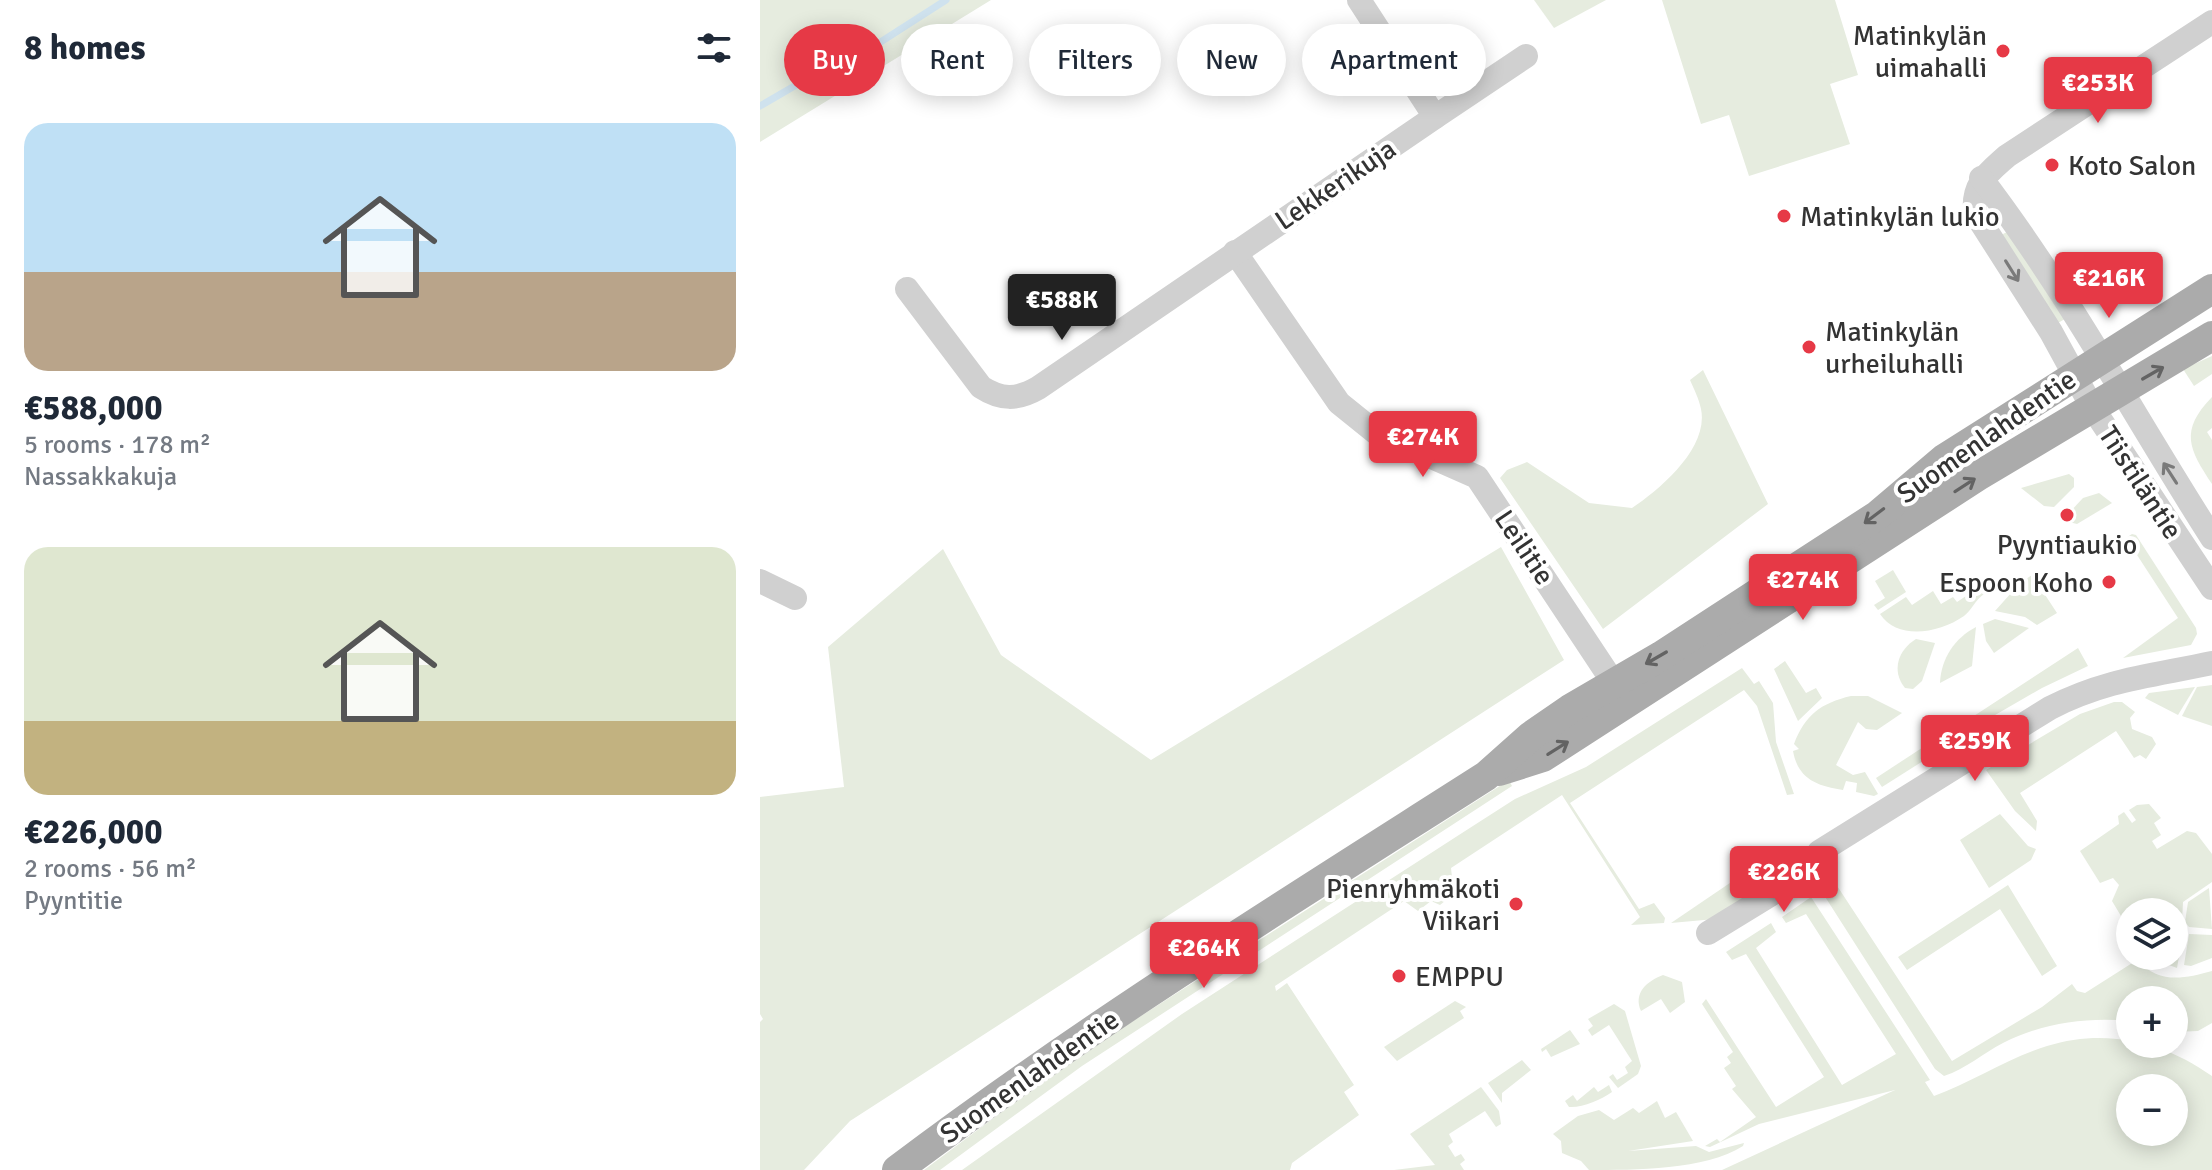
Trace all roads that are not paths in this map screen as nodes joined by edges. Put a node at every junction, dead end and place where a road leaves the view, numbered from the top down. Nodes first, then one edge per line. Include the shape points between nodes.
1 (1359, 0) edge
2 (2212, 22) edge
3 (1526, 56) dead end
4 (1435, 117) junction
5 (1981, 178) junction
6 (1235, 252) junction
7 (907, 289) dead end
8 (2212, 289) edge
9 (2212, 336) edge
10 (2102, 357) junction
11 (2074, 374) junction
12 (2121, 391) junction
13 (2092, 407) junction
14 (2212, 538) edge
15 (760, 581) edge
16 (2212, 588) edge
17 (795, 598) dead end
18 (2212, 663) edge
19 (1621, 693) junction
20 (1708, 933) dead end
21 (897, 1170) edge

1 - 4 street
2 - 5 street
3 - 4 street, Lekkerikuja
4 - 6 street, Lekkerikuja
5 - 10 street, Tiistiläntie
5 -> 11 street, Tiistiläntie via 1973,196 1975,213
6 - 7 street, Lekkerikuja via 1038,388 1012,397 997,397 981,387
6 - 19 street, Leilitie via 1355,420 1477,477
8 - 10 main road, Suomenlahdentie
12 -> 9 main road, Suomenlahdentie
10 - 11 main road, Suomenlahdentie
10 - 12 street, Tiistiläntie
11 - 13 street, Tiistiläntie
11 -> 19 main road, Suomenlahdentie via 1944,459 1878,515 1673,648
12 - 13 main road, Suomenlahdentie
14 -> 12 street, Tiistiläntie
13 - 16 street, Tiistiläntie
19 -> 13 main road, Suomenlahdentie
15 - 17 street
18 - 20 street via 2133,676 2050,708 1819,852 1806,873
19 - 21 main road, Suomenlahdentie via 1531,736 1486,776 1091,1032

